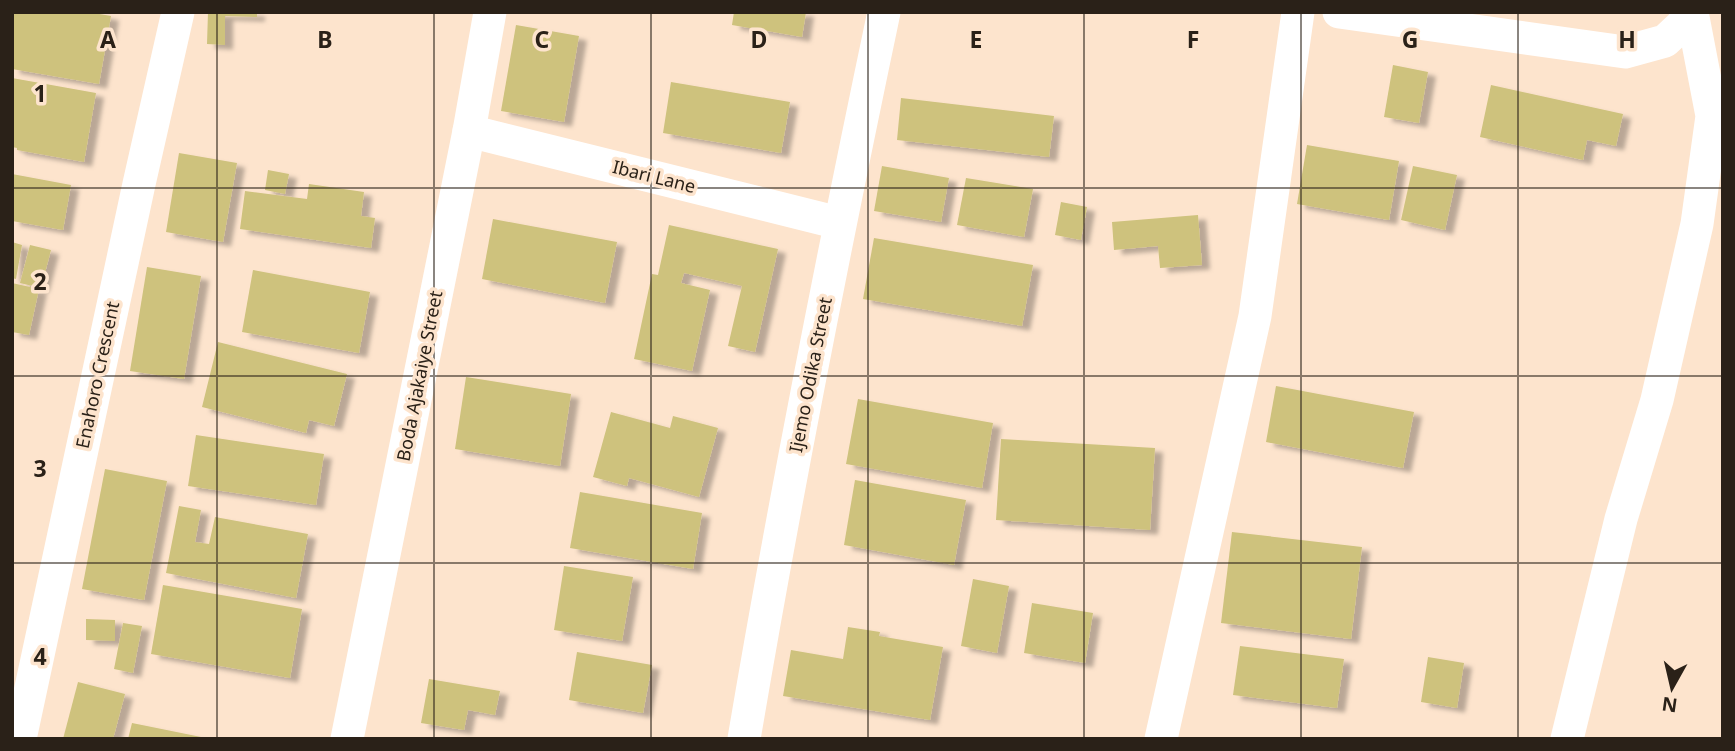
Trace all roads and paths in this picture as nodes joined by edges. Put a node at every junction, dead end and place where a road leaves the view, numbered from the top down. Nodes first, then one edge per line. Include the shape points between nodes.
1 (178, 12) edge
2 (491, 12) edge
3 (884, 12) edge
4 (1298, 12) edge
5 (1339, 12) edge
6 (1692, 12) edge
7 (469, 131) junction
8 (839, 223) junction
9 (20, 739) edge
10 (348, 739) edge
11 (744, 739) edge
12 (1161, 739) edge
13 (1567, 739) edge

1 - 9 street, Enahoro Crescent
2 - 7 street, Boda Ajakaiye Street
3 - 8 street, Ijemo Odika Street
4 - 12 street via 1255,316
5 - 6 street via 1625,52 1665,41
6 - 13 street via 1712,116 1697,224 1657,400 1620,519
7 - 8 street, Ibari Lane
7 - 10 street, Boda Ajakaiye Street
8 - 11 street, Ijemo Odika Street

